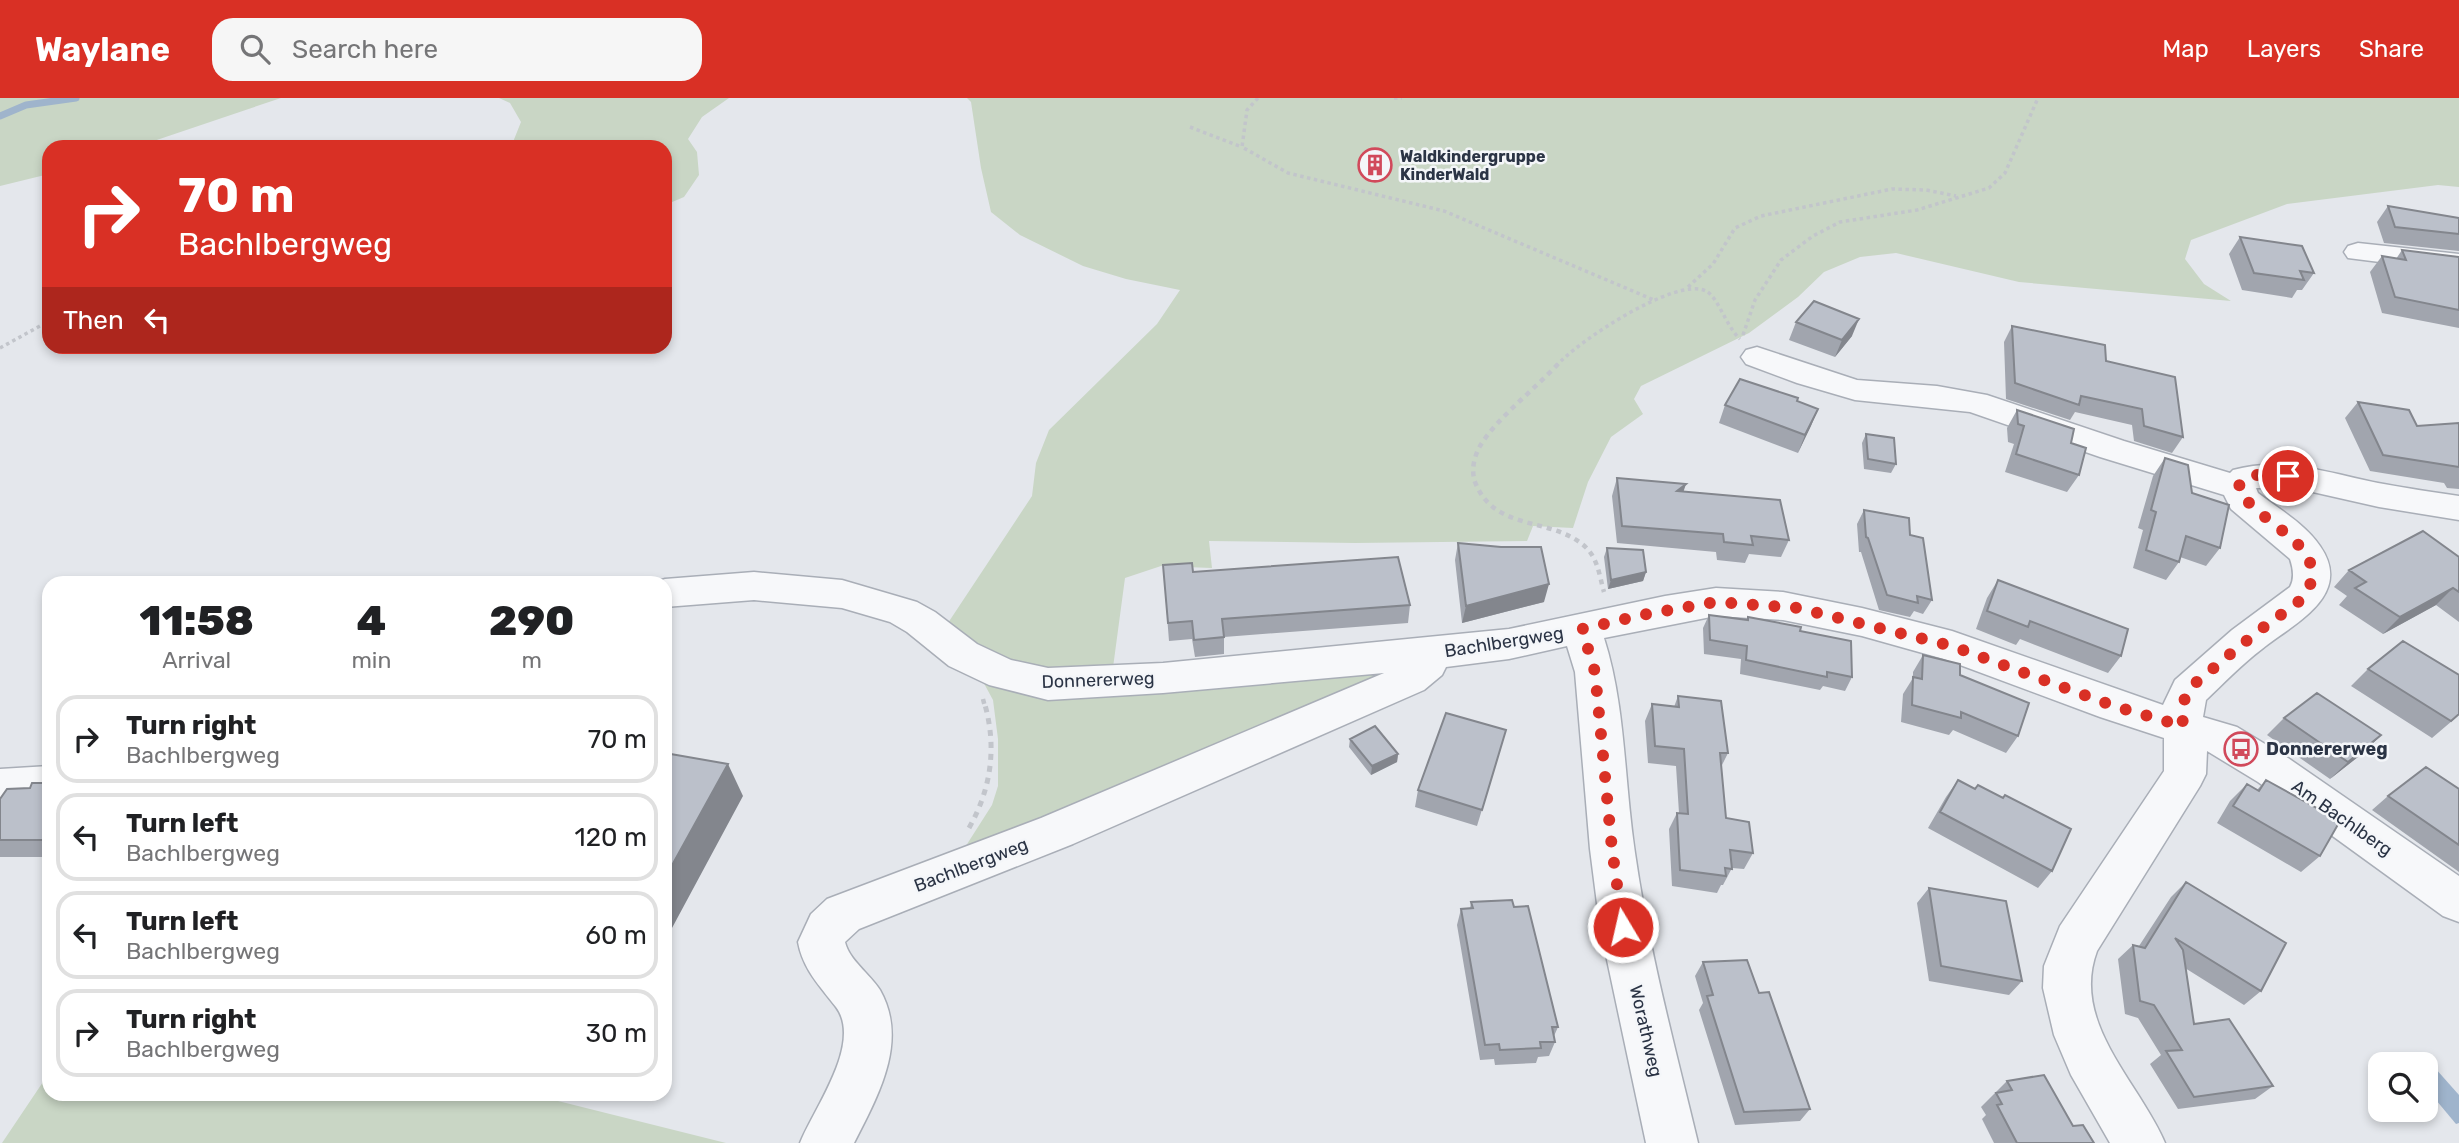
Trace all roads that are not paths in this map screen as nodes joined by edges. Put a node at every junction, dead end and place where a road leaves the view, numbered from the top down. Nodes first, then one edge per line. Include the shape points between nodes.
1 (2358, 252) dead end
2 (2459, 263) edge
3 (1757, 357) dead end
4 (2238, 487) junction
5 (2459, 508) edge
6 (672, 592) edge
7 (1594, 613) junction
8 (1427, 654) junction
9 (2183, 726) junction
10 (42, 784) edge
11 (0, 787) edge
12 (2459, 902) edge
13 (826, 1143) edge
14 (1671, 1143) edge
15 (2139, 1143) edge

1 - 2 street
3 - 4 street via 1855,390 1975,402
4 - 5 street via 2245,478 2261,474 2288,476
4 - 9 street via 2244,500 2306,553 2311,583 2305,596 2189,691 2182,708
6 - 8 street, Donnererweg via 754,586 842,594 903,612 963,655 1013,677 1059,684
7 - 8 street, Bachlbergweg via 1509,645
7 - 9 street, Bachlbergweg via 1647,614 1716,602 1791,607 1952,646 2114,706
7 - 14 street, Worathweg via 1612,849
8 - 13 street, Bachlbergweg via 1428,664 1410,679 1057,831 843,914 828,926 821,939 823,955 858,995 869,1025 860,1069
9 - 12 street, Am Bachlberg via 2241,749
9 - 15 street via 2185,774 2077,941 2068,967 2068,998 2077,1031
10 - 11 street

